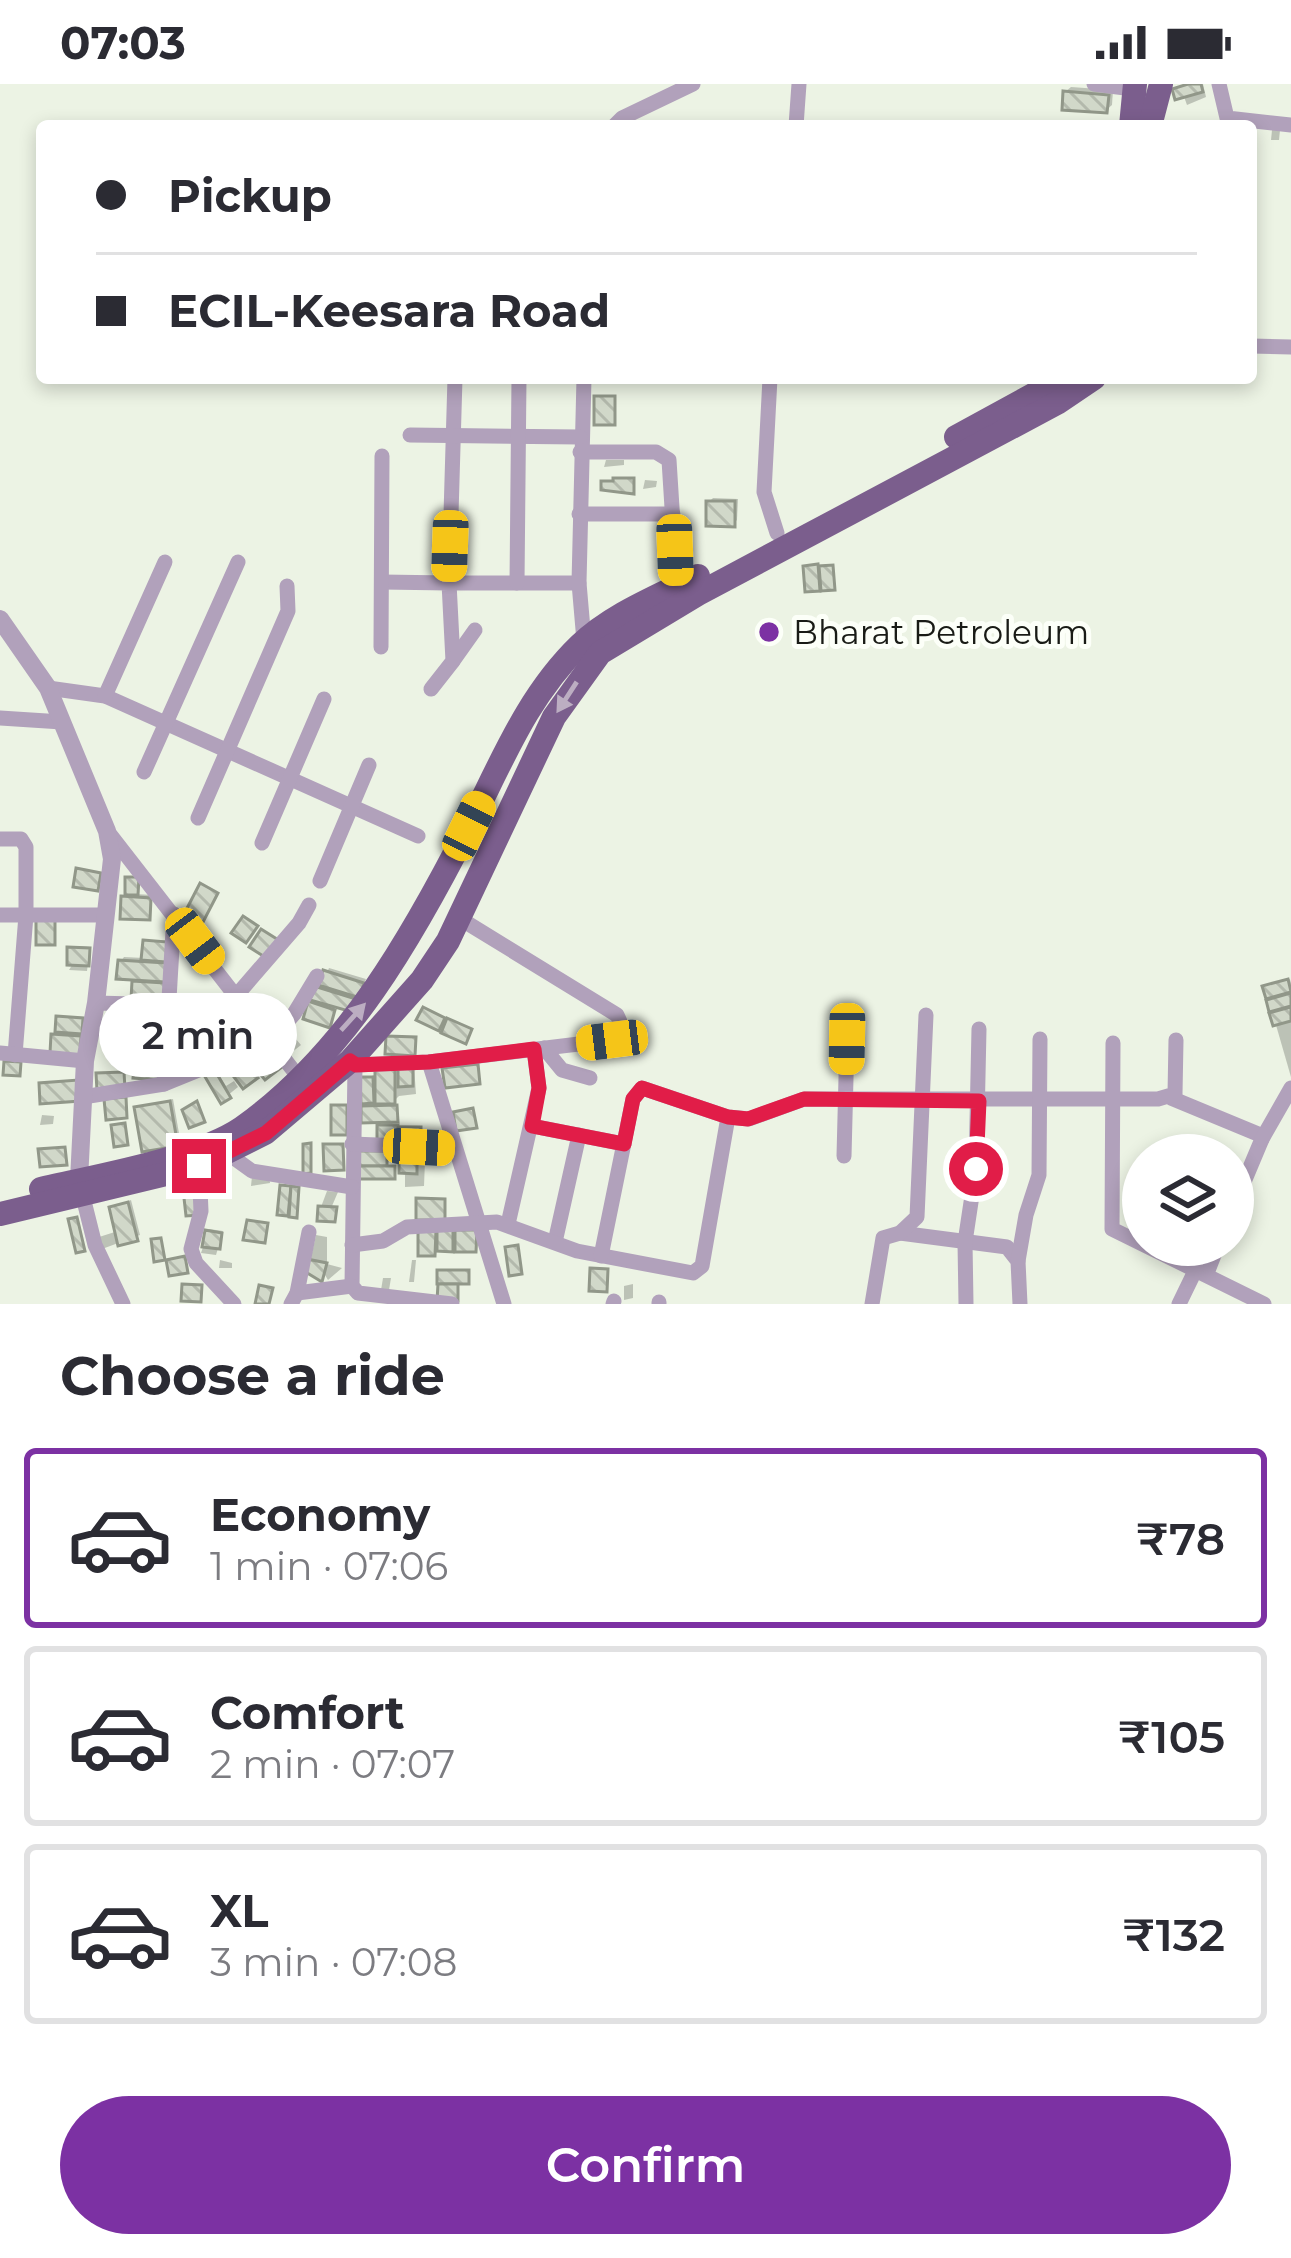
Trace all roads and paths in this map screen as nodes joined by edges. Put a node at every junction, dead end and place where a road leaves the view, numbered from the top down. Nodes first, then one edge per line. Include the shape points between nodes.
1 (693, 84) edge
2 (799, 84) edge
3 (1094, 84) edge
4 (1161, 84) edge
5 (1219, 84) edge
6 (1134, 86) edge
7 (620, 120) edge
8 (796, 120) edge
9 (1131, 120) edge
10 (1152, 120) edge
11 (1227, 120) edge
12 (1257, 123) edge
13 (1291, 125) edge
14 (1257, 346) edge
15 (1291, 347) edge
16 (455, 384) edge
17 (519, 384) edge
18 (584, 384) edge
19 (770, 384) edge
20 (1053, 384) edge
21 (1085, 384) edge
22 (410, 434) dead end
23 (454, 434) junction
24 (518, 436) junction
25 (580, 445) junction
26 (382, 456) dead end
27 (579, 514) junction
28 (673, 514) junction
29 (777, 533) junction
30 (165, 562) dead end
31 (238, 562) dead end
32 (382, 582) junction
33 (449, 583) junction
34 (517, 583) junction
35 (579, 583) junction
36 (287, 586) dead end
37 (685, 592) junction
38 (0, 621) edge
39 (475, 630) dead end
40 (584, 641) junction
41 (381, 647) dead end
42 (453, 661) junction
43 (48, 688) junction
44 (431, 689) dead end
45 (105, 696) junction
46 (324, 699) dead end
47 (0, 718) edge
48 (62, 722) junction
49 (166, 722) junction
50 (226, 750) junction
51 (369, 765) dead end
52 (144, 772) dead end
53 (289, 778) junction
54 (351, 808) junction
55 (198, 818) dead end
56 (107, 831) junction
57 (418, 836) dead end
58 (0, 838) edge
59 (262, 843) dead end
60 (320, 881) dead end
61 (309, 905) dead end
62 (174, 914) junction
63 (0, 915) edge
64 (26, 915) junction
65 (106, 915) junction
66 (459, 918) junction
67 (317, 976) dead end
68 (236, 996) junction
69 (96, 1004) junction
70 (170, 1005) junction
71 (926, 1015) dead end
72 (979, 1029) dead end
73 (847, 1039) dead end
74 (1040, 1039) dead end
75 (1176, 1040) dead end
76 (270, 1041) junction
77 (1113, 1042) dead end
78 (539, 1049) junction
79 (8, 1054) edge
80 (85, 1061) junction
81 (429, 1062) junction
82 (353, 1063) junction
83 (590, 1078) dead end
84 (300, 1079) junction
85 (164, 1084) junction
86 (1291, 1088) edge
87 (83, 1097) junction
88 (1171, 1098) junction
89 (847, 1100) junction
90 (1040, 1100) junction
91 (1113, 1100) junction
92 (979, 1101) junction
93 (924, 1102) junction
94 (728, 1117) junction
95 (532, 1126) junction
96 (578, 1135) junction
97 (1262, 1139) junction
98 (352, 1144) junction
99 (624, 1144) junction
100 (453, 1148) junction
101 (227, 1154) junction
102 (844, 1156) dead end
103 (1254, 1158) edge
104 (199, 1166) junction
105 (352, 1187) junction
106 (81, 1189) junction
107 (0, 1198) edge
108 (0, 1214) edge
109 (479, 1224) junction
110 (508, 1224) junction
111 (309, 1232) dead end
112 (900, 1233) junction
113 (555, 1242) junction
114 (964, 1242) junction
115 (352, 1245) junction
116 (601, 1256) junction
117 (1018, 1262) junction
118 (1205, 1266) edge
119 (1202, 1271) junction
120 (352, 1286) junction
121 (294, 1298) edge
122 (123, 1304) edge
123 (234, 1304) edge
124 (452, 1304) edge
125 (504, 1304) edge
126 (872, 1304) edge
127 (966, 1304) edge
128 (1020, 1304) edge
129 (1179, 1304) edge
130 (1264, 1304) edge

1 - 7 street
2 - 8 street
3 - 6 street
4 - 10 main road
5 - 11 street
6 - 9 main road
12 - 13 street
14 - 15 street
16 - 23 street
17 - 24 street
18 - 25 street
19 - 29 street via 764,492
20 - 29 main road
21 - 37 main road
22 - 23 street
23 - 24 street
23 - 33 street
24 - 25 street
24 - 34 street
25 - 27 street
25 - 28 street via 664,454
26 - 32 street
27 - 28 street
27 - 35 street
28 - 37 street
29 - 37 main road
30 - 45 street
31 - 49 street
32 - 33 street
32 - 41 street
33 - 34 street
33 - 42 street
34 - 35 street
35 - 40 street
36 - 50 street via 288,611
37 - 40 main road
37 -> 66 main road via 600,653 554,717
38 - 43 street
39 - 42 street
84 -> 40 main road via 389,972 505,752 553,674
42 - 44 street
43 - 45 street
43 - 48 street
45 - 49 street
46 - 53 street
47 - 48 street
48 - 56 street
49 - 50 street
49 - 52 street
50 - 53 street
50 - 55 street
51 - 54 street
53 - 54 street
53 - 59 street
54 - 57 street
54 - 60 street
56 - 62 street
56 - 65 street
58 - 64 street via 26,844
61 - 68 street
62 - 68 street
62 - 70 street
63 - 64 street
64 - 65 street
64 - 79 street
65 - 69 street
66 - 78 street via 622,1024 612,1040
66 - 82 main road via 422,980
67 - 76 street
68 - 76 street
69 - 70 street
69 - 80 street
70 - 85 street
71 - 93 street
72 - 92 street
73 - 89 street
74 - 90 street
75 - 88 street
76 - 84 street
76 - 85 street
77 - 91 street
78 - 81 street
78 - 83 street via 562,1070
78 - 95 street
79 - 80 street
80 - 87 street
81 - 82 street
81 - 100 street
82 - 98 street
82 - 101 main road
84 - 106 main road via 240,1130
85 - 87 street
86 - 97 street
87 - 106 street
88 - 91 street
88 - 97 street
89 - 93 street
89 - 94 street via 804,1099 766,1115
89 - 102 street
90 - 91 street
90 - 92 street
90 - 117 street via 1039,1174
91 - 119 street via 1112,1229
92 - 93 street
92 - 114 street
93 - 112 street via 917,1217
94 - 99 street via 642,1088
94 - 116 street via 700,1271
95 - 96 street
95 - 110 street
96 - 99 street
96 - 113 street
97 - 103 street
98 - 100 street
98 - 105 street
99 - 116 street
100 - 109 street
101 - 104 main road
101 - 105 street via 252,1171
104 - 106 main road
104 - 123 street via 201,1211 191,1249
105 - 115 street
106 - 107 main road
106 - 108 main road
106 - 122 street via 95,1245
109 - 110 street
109 - 115 street via 407,1227
109 - 125 street
110 - 113 street
111 - 121 street
112 - 114 street
112 - 126 street via 879,1246
113 - 116 street
114 - 117 street via 1001,1245
114 - 127 street
115 - 120 street
117 - 128 street
118 - 119 street
119 - 129 street
119 - 130 street
120 - 121 street
120 - 124 street

